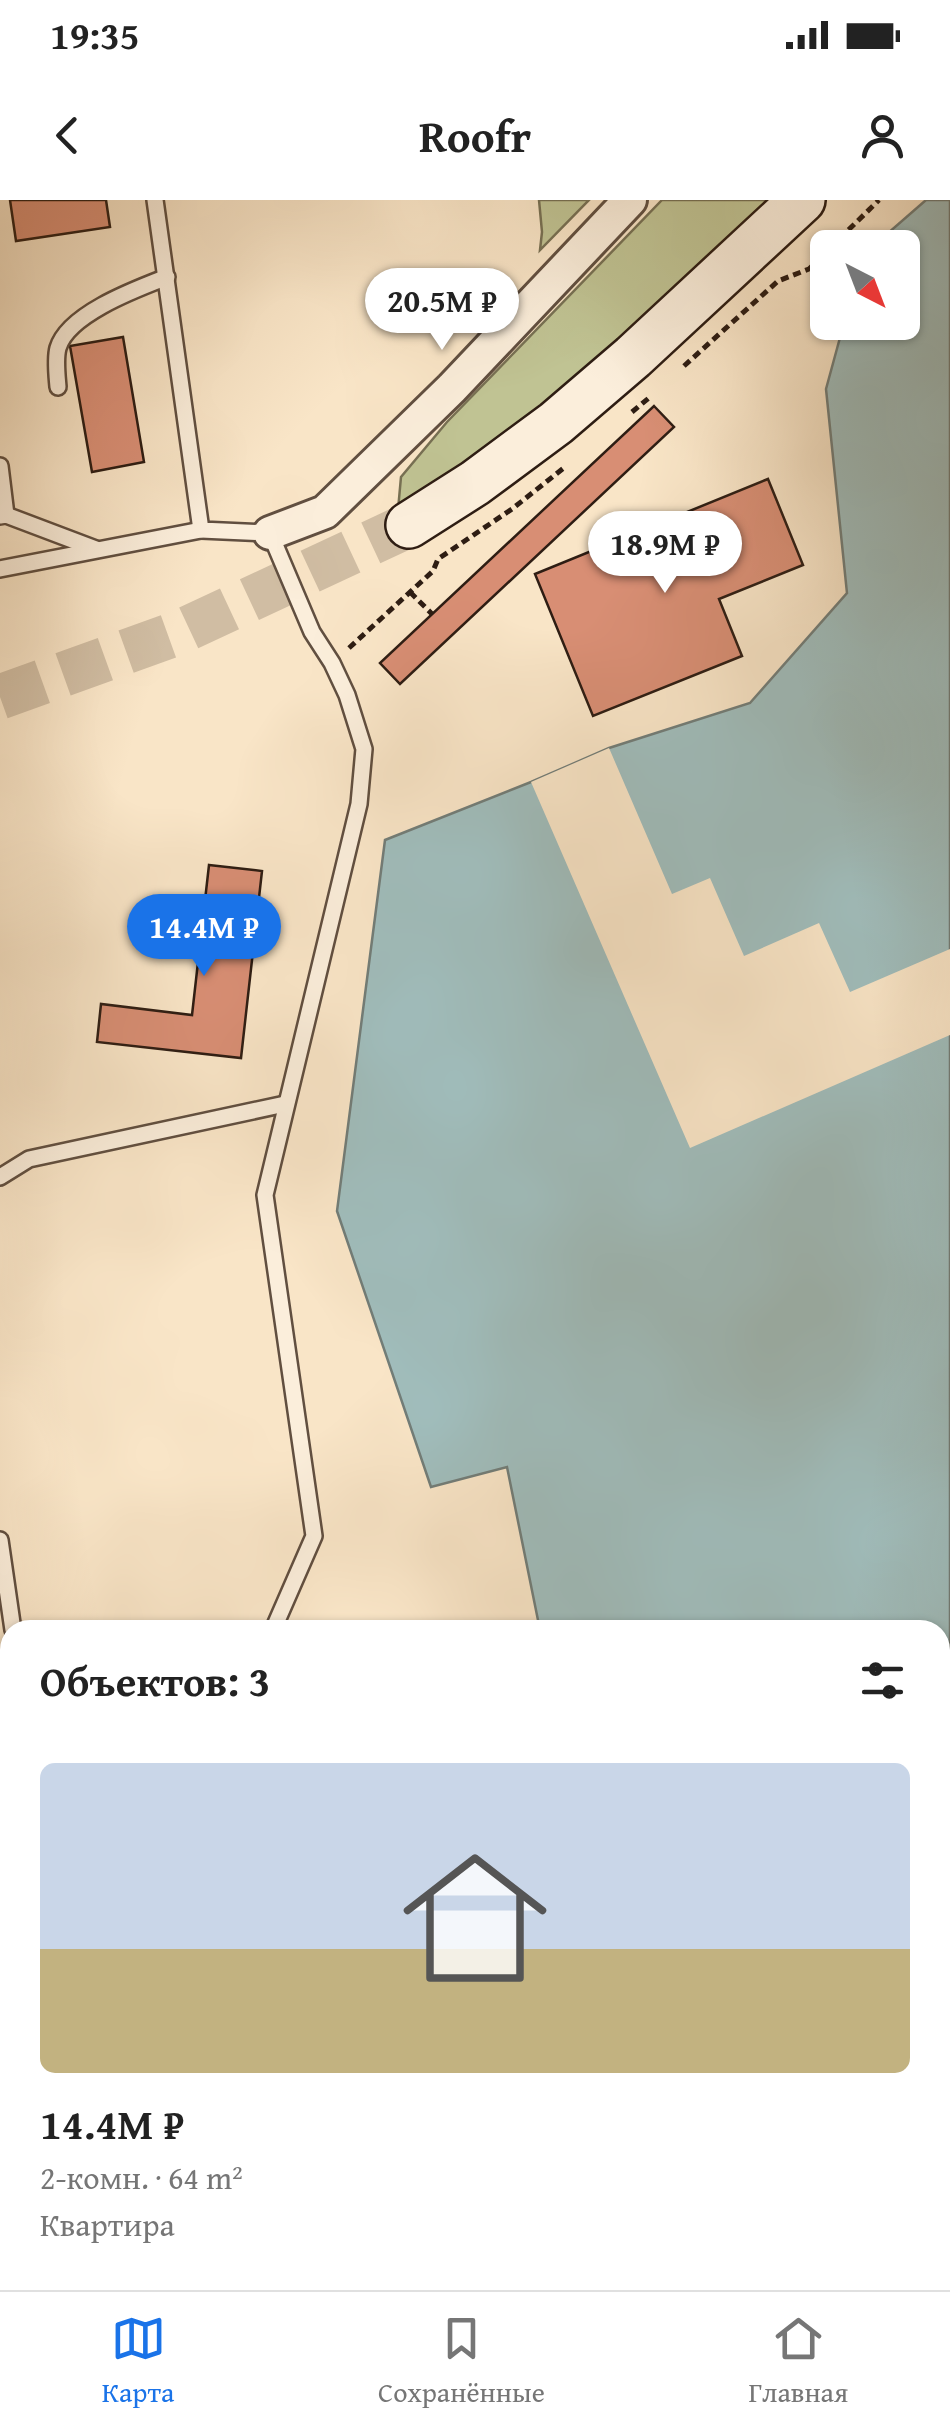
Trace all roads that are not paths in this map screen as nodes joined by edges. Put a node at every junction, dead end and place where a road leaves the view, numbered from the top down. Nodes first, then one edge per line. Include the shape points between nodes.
1 (155, 200) edge
2 (630, 200) edge
3 (802, 200) edge
4 (166, 277) junction
5 (58, 387) dead end
6 (0, 466) edge
7 (3, 515) edge
8 (409, 525) tunnel mouth
9 (202, 530) junction
10 (270, 533) junction
11 (100, 551) junction
12 (0, 569) edge
13 (285, 1104) junction
14 (0, 1177) edge
15 (0, 1540) edge
16 (12, 1620) edge
17 (277, 1620) edge

1 - 4 lane
2 - 10 street via 325,512
3 - 8 street via 556,424
4 - 5 lane via 98,307 66,332 58,349
4 - 9 lane
6 - 7 lane
7 - 11 lane
9 - 10 lane
9 - 11 lane
10 - 13 lane via 347,695 364,749 358,804
11 - 12 lane
13 - 14 lane via 29,1159
13 - 17 lane via 265,1195 314,1536
15 - 16 lane

